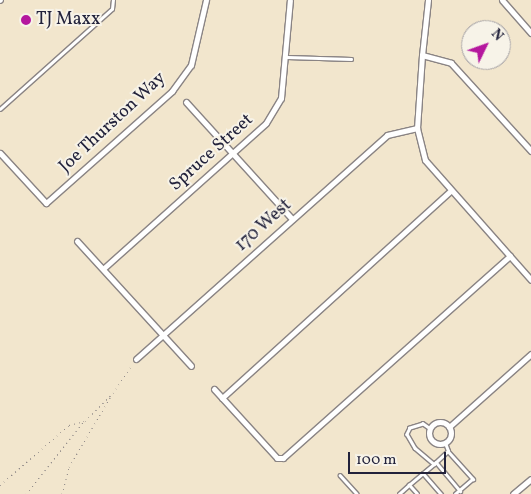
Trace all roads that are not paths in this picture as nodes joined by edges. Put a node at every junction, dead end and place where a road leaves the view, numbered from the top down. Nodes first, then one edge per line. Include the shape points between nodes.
1 (113, 0) edge
2 (206, 0) edge
3 (290, 0) edge
4 (428, 0) edge
5 (502, 0) edge
6 (531, 33) edge
7 (422, 55) junction
8 (288, 57) junction
9 (351, 59) dead end
10 (186, 102) dead end
11 (0, 109) edge
12 (417, 128) junction
13 (531, 151) edge
14 (0, 154) edge
15 (232, 154) junction
16 (450, 191) junction
17 (292, 219) junction
18 (78, 241) dead end
19 (510, 256) junction
20 (104, 268) junction
21 (531, 280) edge
22 (163, 334) junction
23 (531, 354) edge
24 (136, 359) road end
25 (191, 366) dead end
26 (214, 389) dead end
27 (222, 398) junction
28 (450, 427) junction
29 (430, 429) junction
30 (445, 443) junction
31 (448, 451) junction
32 (435, 463) junction
33 (423, 473) junction
34 (340, 475) dead end
35 (531, 479) edge
36 (409, 485) junction
37 (460, 491) junction
38 (357, 494) edge
39 (399, 494) edge
40 (417, 494) edge
41 (440, 494) edge
42 (456, 494) edge
43 (513, 494) edge

1 - 11 lane via 112,9
2 - 14 street, Joe Thurston Way via 191,65 172,91 46,203
3 - 8 street, Spruce Street
4 - 7 street
5 - 6 street
7 - 12 street
7 - 13 street via 450,63
8 - 9 lane
8 - 15 street, Spruce Street via 281,98 266,123
10 - 15 street
12 - 16 street via 425,160
12 - 17 street, 170 West via 387,135
15 - 17 street
15 - 20 street, Spruce Street
16 - 19 street
16 - 27 street
17 - 22 street, 170 West
18 - 20 street
19 - 21 street
19 - 27 street via 283,458 277,458
20 - 22 street
22 - 24 street, 170 West
22 - 25 street
23 - 28 street
26 - 27 street
28 - 29 street via 441,422
28 - 30 street via 452,434
29 - 30 street via 434,442
29 - 32 lane via 416,425 407,434 415,448
30 - 31 lane
31 - 32 lane
31 - 37 lane via 474,479
32 - 33 lane
32 - 37 lane
33 - 36 lane
33 - 41 lane
34 - 38 lane
35 - 43 street
36 - 39 lane
36 - 40 lane
37 - 42 lane

